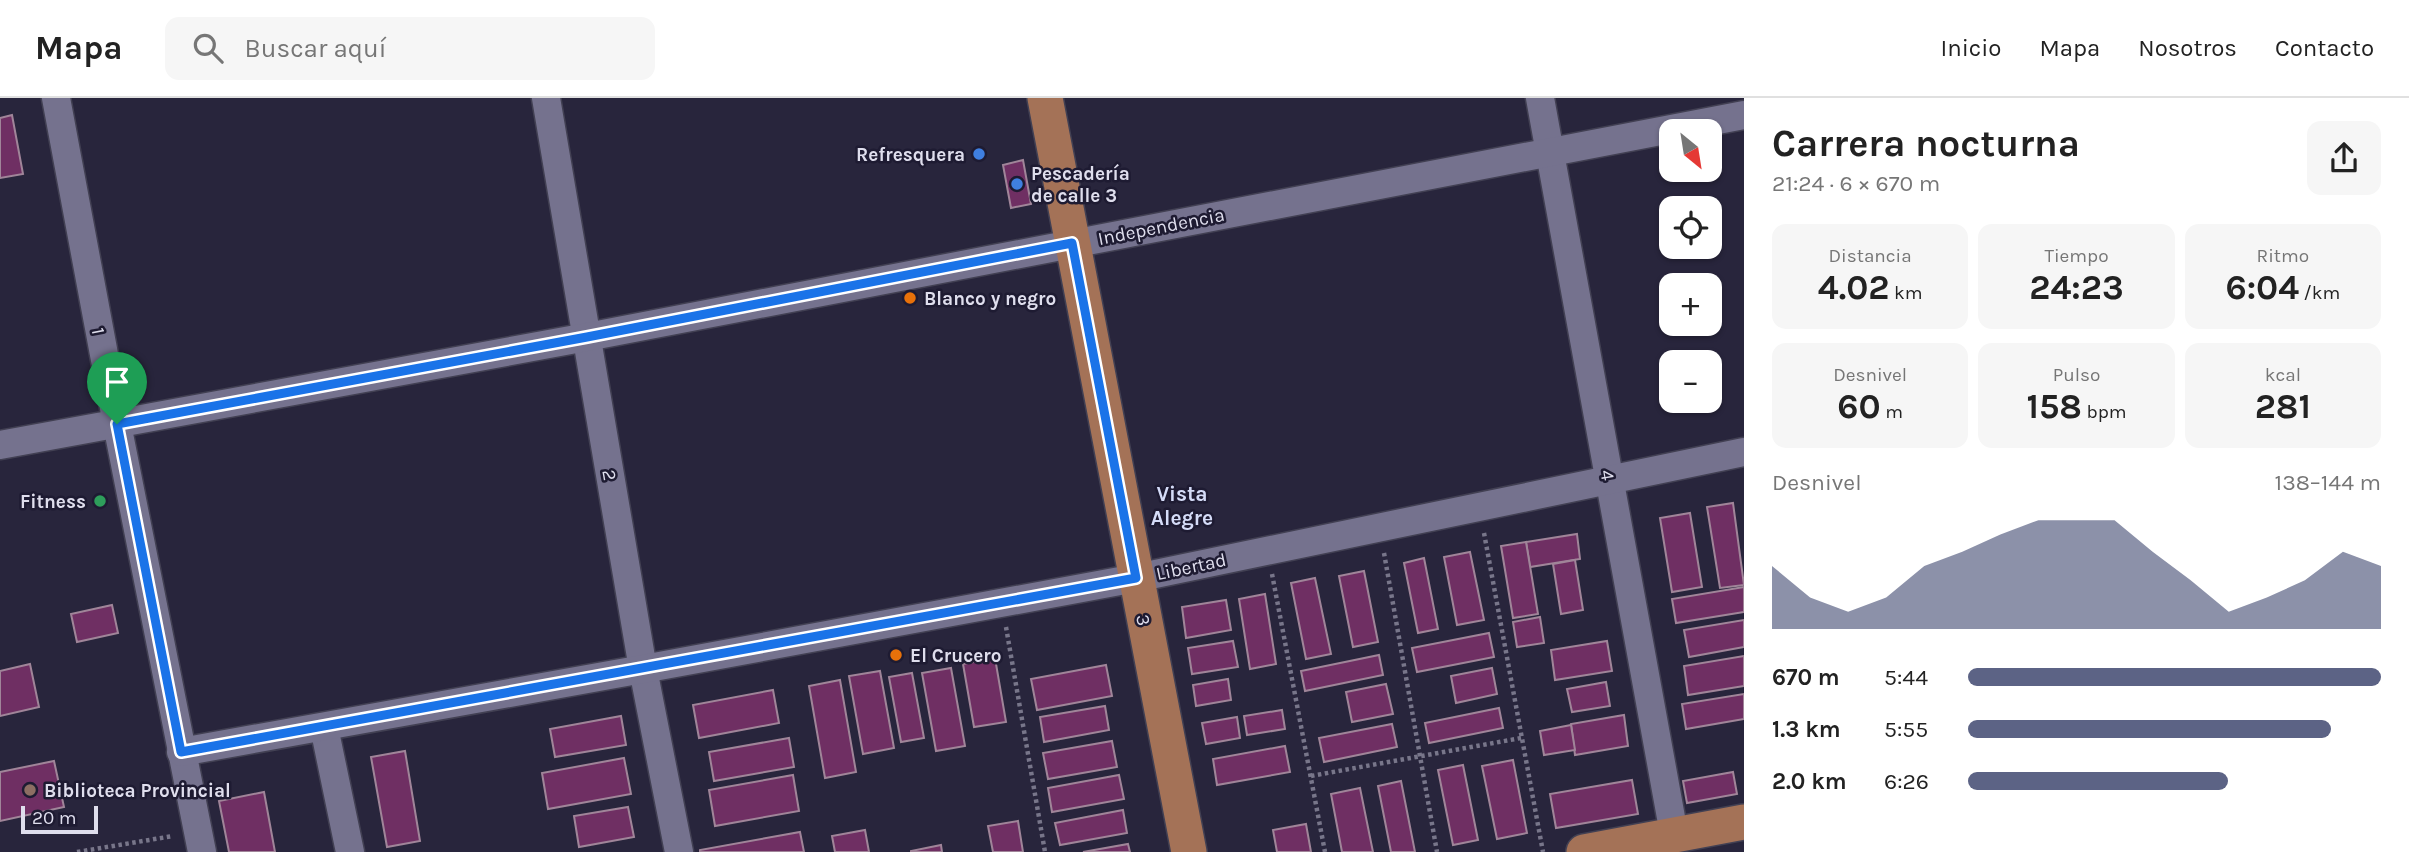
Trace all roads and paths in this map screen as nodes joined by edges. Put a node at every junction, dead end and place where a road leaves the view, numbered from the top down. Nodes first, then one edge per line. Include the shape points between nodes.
1 (55, 98) edge
2 (546, 98) edge
3 (1045, 98) edge
4 (1539, 98) edge
5 (1744, 115) edge
6 (1550, 153) junction
7 (1072, 243) junction
8 (587, 337) junction
9 (117, 424) junction
10 (0, 445) edge
11 (1744, 452) edge
12 (1609, 480) junction
13 (1479, 507) junction
14 (1379, 527) junction
15 (1268, 551) junction
16 (1136, 578) junction
17 (1002, 602) junction
18 (643, 669) junction
19 (324, 727) junction
20 (1521, 738) junction
21 (181, 752) junction
22 (1420, 756) junction
23 (1311, 776) junction
24 (1744, 822) edge
25 (200, 842) edge
26 (1676, 843) edge
27 (77, 852) edge
28 (350, 852) edge
29 (679, 852) edge
30 (1045, 852) edge
31 (1189, 852) edge
32 (1325, 852) edge
33 (1437, 852) edge
34 (1542, 852) edge
35 (1584, 852) edge

1 - 9 street, 1
2 - 8 street, 2
3 - 7 main road, 3
4 - 6 street, 4
5 - 6 street, Independencia
6 - 7 street, Independencia
6 - 12 street, 4
7 - 8 street, Independencia
7 - 16 main road, 3
8 - 9 street, Independencia
8 - 18 street, 2
9 - 10 street, Independencia
9 - 21 street, 1
11 - 12 street, Libertad
12 - 13 street, Libertad
12 - 26 street, 4
13 - 14 street, Libertad
13 - 20 path
14 - 15 street, Libertad
14 - 22 path
15 - 16 street, Libertad
15 - 23 path
16 - 17 street, Libertad
16 - 31 main road, 3
17 - 18 street, Libertad
17 - 30 path
18 - 19 street, Libertad
18 - 29 street, 2
19 - 21 street, Libertad
19 - 28 street
20 - 22 path
20 - 34 path
21 - 25 street, 1
22 - 23 path
22 - 33 path
23 - 32 path
24 - 26 main road
25 - 27 path
26 - 35 main road

